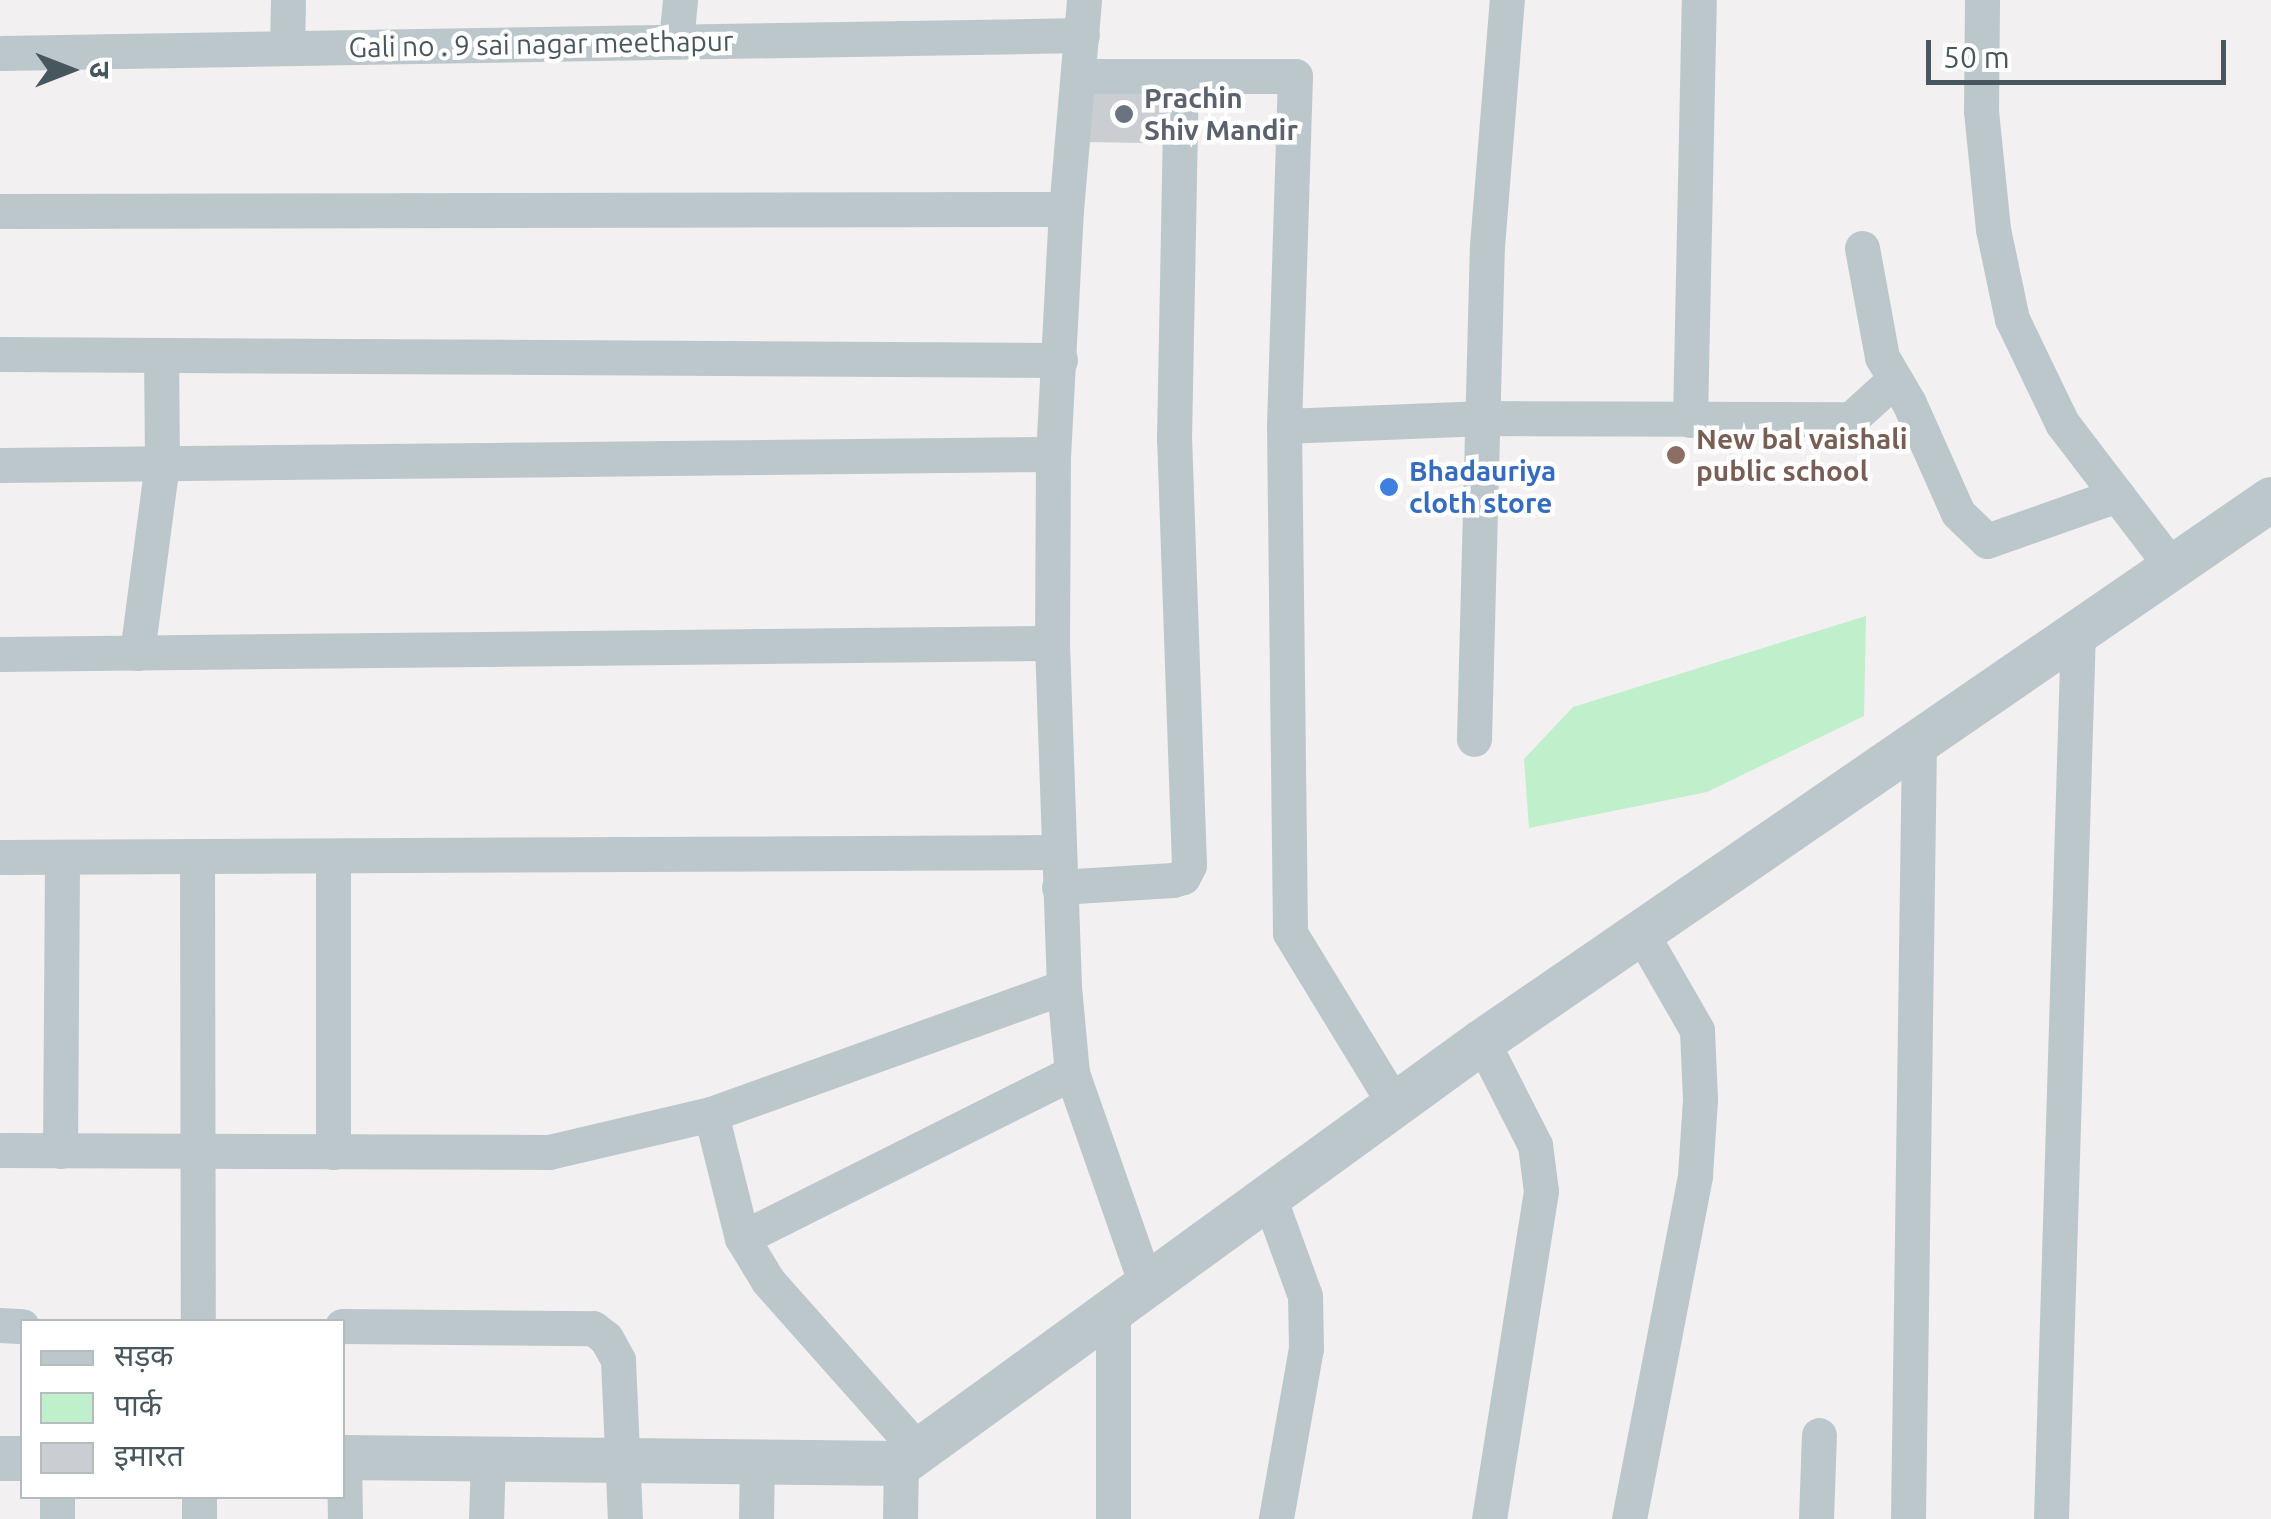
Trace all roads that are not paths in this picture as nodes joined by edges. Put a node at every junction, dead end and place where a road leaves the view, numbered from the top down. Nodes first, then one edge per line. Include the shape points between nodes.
1 (288, 0) edge
2 (680, 0) edge
3 (1507, 0) edge
4 (1700, 0) edge
5 (1982, 0) edge
6 (1083, 17) edge
7 (676, 41) junction
8 (287, 48) junction
9 (0, 52) edge
10 (1078, 76) junction
11 (1181, 76) junction
12 (1066, 209) junction
13 (0, 211) edge
14 (1862, 248) dead end
15 (0, 354) edge
16 (160, 355) junction
17 (1060, 360) junction
18 (1895, 378) junction
19 (1484, 418) junction
20 (1690, 420) junction
21 (1284, 426) junction
22 (1053, 454) junction
23 (162, 463) junction
24 (0, 465) edge
25 (2118, 495) junction
26 (2271, 499) edge
27 (2172, 567) junction
28 (2078, 632) junction
29 (1052, 643) junction
30 (137, 653) junction
31 (0, 654) edge
32 (1919, 738) junction
33 (1474, 739) dead end
34 (1058, 852) junction
35 (0, 857) edge
36 (62, 857) junction
37 (196, 857) junction
38 (333, 857) junction
39 (1059, 887) junction
40 (1640, 931) junction
41 (1064, 987) junction
42 (1482, 1041) junction
43 (1072, 1073) junction
44 (1394, 1105) junction
45 (712, 1114) junction
46 (0, 1150) edge
47 (60, 1151) junction
48 (334, 1152) junction
49 (197, 1153) junction
50 (1269, 1197) junction
51 (742, 1238) junction
52 (1130, 1299) junction
53 (198, 1319) edge
54 (345, 1326) edge
55 (1819, 1434) dead end
56 (345, 1457) edge
57 (910, 1457) junction
58 (488, 1459) junction
59 (624, 1460) junction
60 (757, 1462) junction
61 (486, 1519) edge
62 (625, 1519) edge
63 (756, 1519) edge
64 (900, 1519) edge
65 (1113, 1519) edge
66 (1276, 1519) edge
67 (1489, 1519) edge
68 (1629, 1519) edge
69 (1816, 1519) edge
70 (1908, 1519) edge
71 (2051, 1519) edge

1 - 8 street
2 - 7 street
3 - 19 street via 1487,246
4 - 20 street
5 - 25 street via 1981,112 1992,230 2012,319 2062,422
6 - 7 street, Gali no . 9 sai nagar meethapur
6 - 10 street
7 - 8 street, Gali no . 9 sai nagar meethapur
8 - 9 street, Gali no . 9 sai nagar meethapur
10 - 11 street
10 - 12 street
11 - 21 street via 1295,76
11 - 39 street via 1174,439 1189,864 1172,880
12 - 13 street
12 - 17 street
14 - 18 street via 1882,357
15 - 16 street
16 - 17 street
16 - 23 street
17 - 22 street
18 - 20 street via 1851,419
18 - 25 street via 1958,513 1986,540
19 - 20 street
19 - 21 street
19 - 33 street
21 - 44 street via 1290,933
22 - 23 street
22 - 29 street
23 - 24 street
23 - 30 street
25 - 27 street
26 - 27 street
27 - 28 street
28 - 32 street
28 - 71 street
29 - 30 street
29 - 34 street
30 - 31 street
32 - 40 street
32 - 70 street
34 - 38 street
34 - 39 street
35 - 36 street
36 - 37 street
36 - 47 street
37 - 38 street
37 - 49 street
38 - 48 street
39 - 41 street
40 - 42 street
40 - 68 street via 1697,1030 1700,1099 1695,1175
41 - 43 street
41 - 45 street
42 - 44 street
42 - 67 street via 1535,1145 1541,1191
43 - 51 street
43 - 52 street
44 - 50 street
45 - 48 street via 549,1152
45 - 51 street
46 - 47 street
47 - 49 street
48 - 49 street
49 - 53 street
50 - 52 street
50 - 66 street via 1306,1296 1306,1348
51 - 57 street
52 - 57 street
52 - 65 street
54 - 59 street via 593,1328 618,1360
55 - 69 street
56 - 58 street
57 - 60 street
57 - 64 street
58 - 59 street
58 - 61 street
59 - 60 street
59 - 62 street
60 - 63 street

